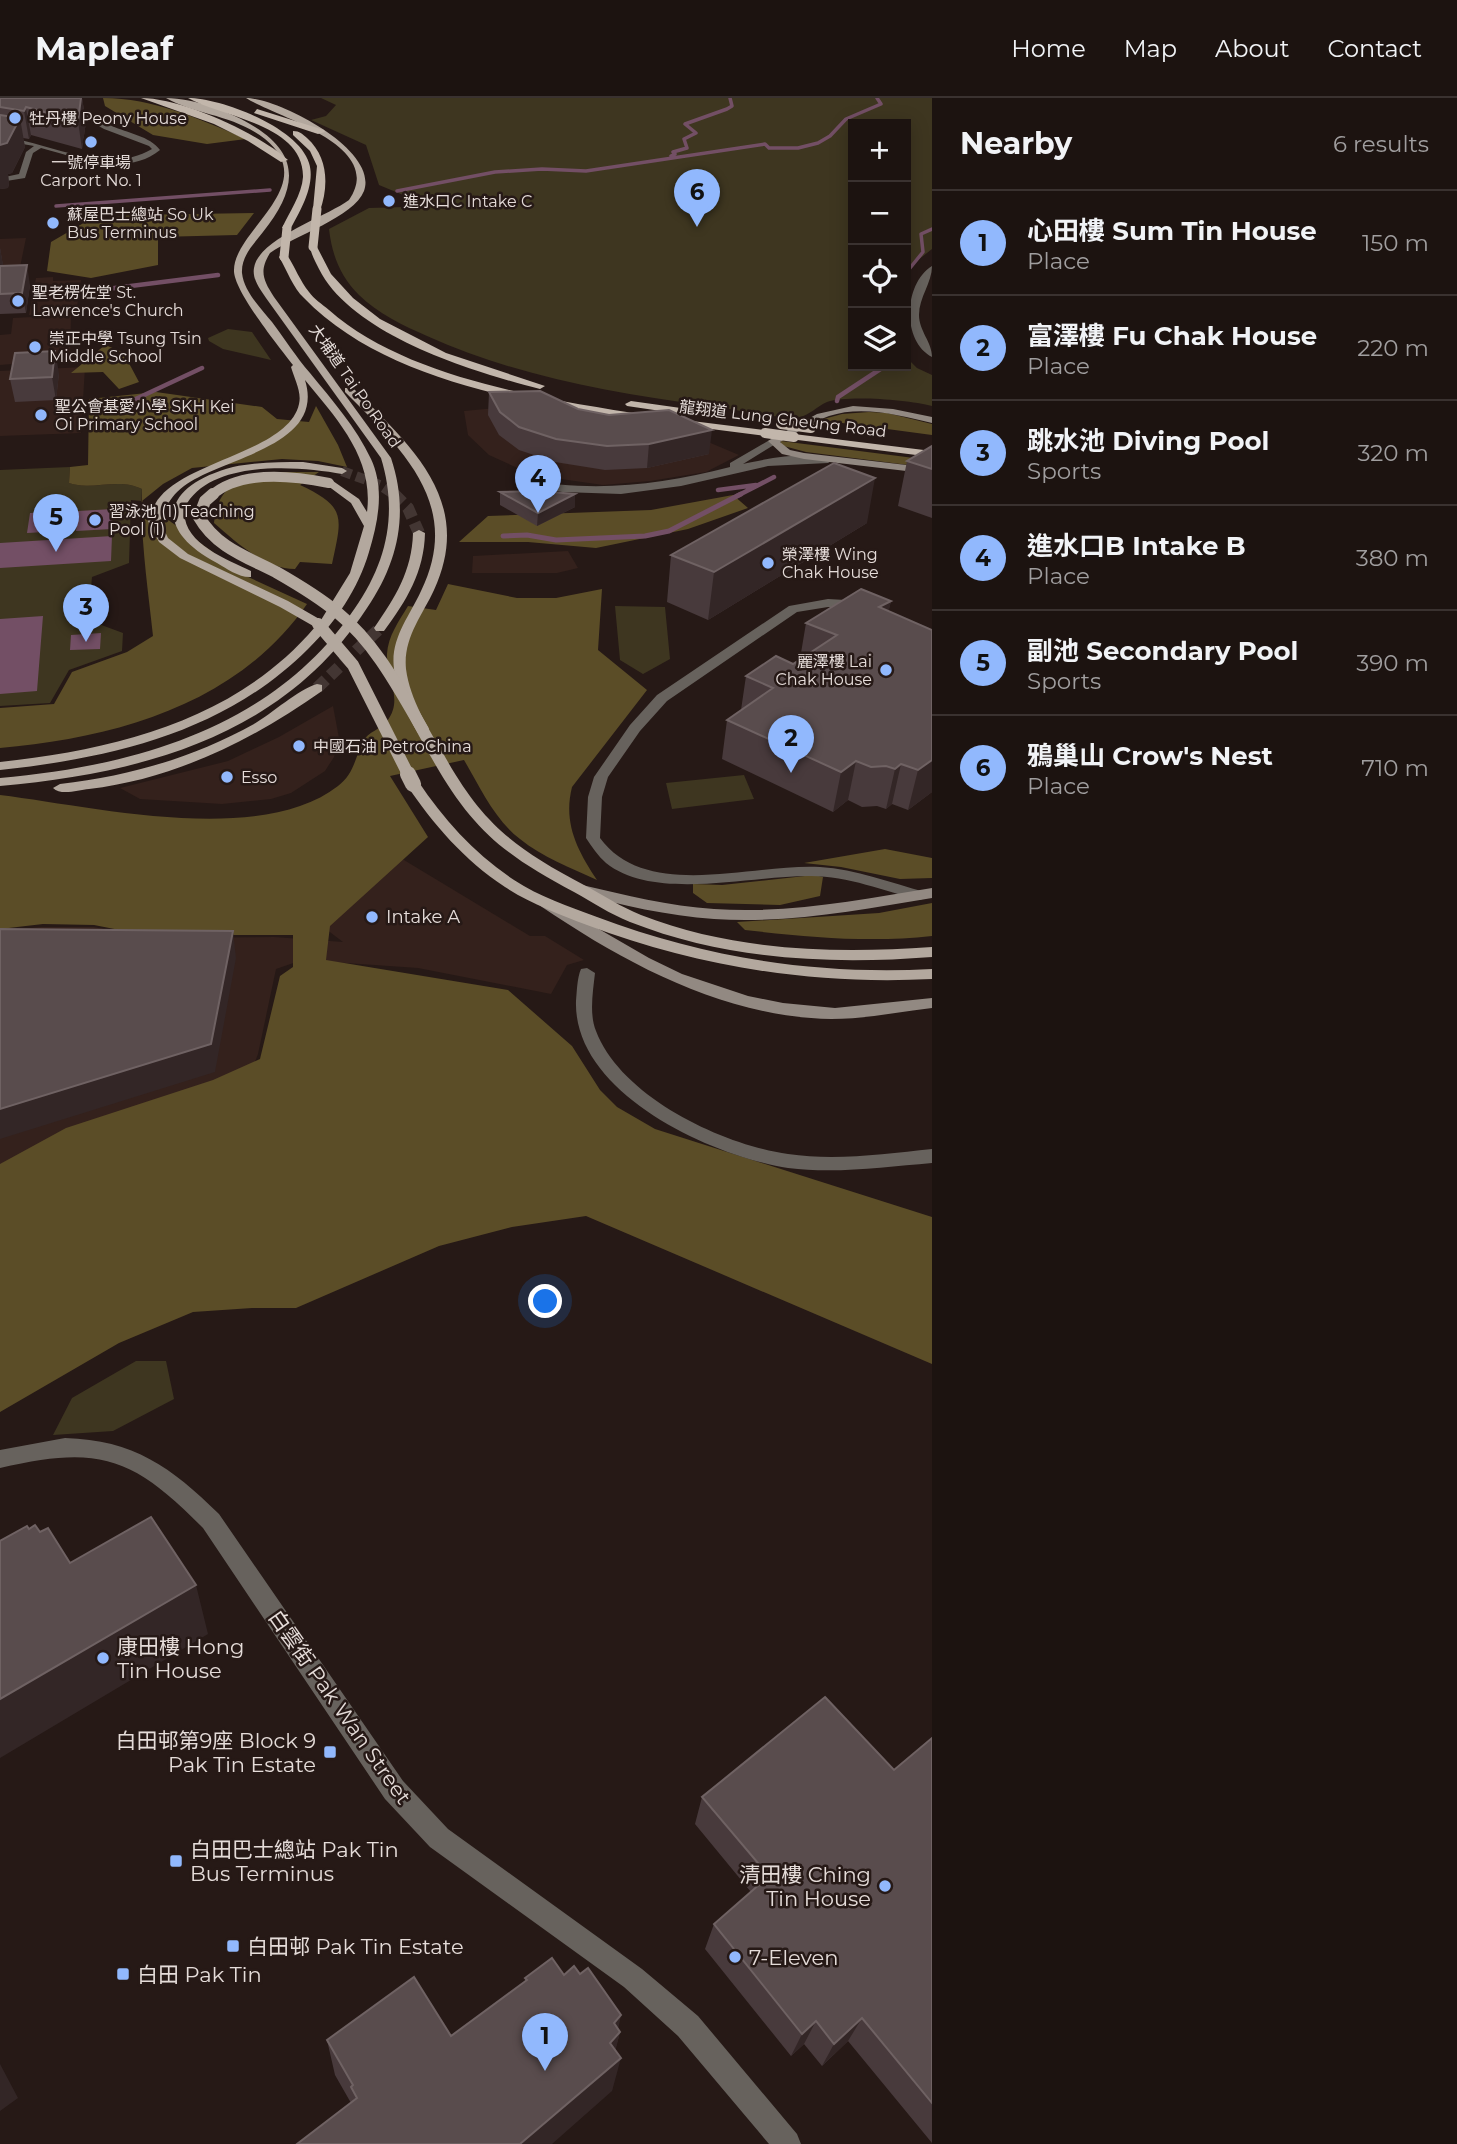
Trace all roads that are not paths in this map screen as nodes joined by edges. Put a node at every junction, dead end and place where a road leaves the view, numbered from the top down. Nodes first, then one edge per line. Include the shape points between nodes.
1 (27, 98) edge
2 (145, 98) edge
3 (192, 98) edge
4 (216, 98) edge
5 (173, 99) edge
6 (247, 103) edge
7 (321, 132) joint
8 (0, 138) edge
9 (40, 146) junction
10 (284, 160) junction
11 (0, 180) edge
12 (932, 269) edge
13 (311, 354) junction
14 (932, 354) edge
15 (294, 360) junction
16 (932, 420) edge
17 (769, 437) junction
18 (932, 443) edge
19 (932, 454) edge
20 (828, 460) junction
21 (342, 471) tunnel mouth
22 (932, 471) edge
23 (726, 472) junction
24 (522, 482) dead end
25 (544, 487) junction
26 (536, 499) edge
27 (370, 526) junction
28 (419, 533) tunnel mouth
29 (873, 609) edge
30 (318, 624) junction
31 (380, 628) tunnel mouth
32 (317, 688) tunnel mouth
33 (423, 730) junction
34 (0, 766) edge
35 (3, 782) edge
36 (582, 890) junction
37 (926, 894) edge
38 (547, 904) junction
39 (924, 952) edge
40 (587, 973) dead end
41 (930, 974) edge
42 (932, 1003) edge
43 (932, 1156) edge
44 (0, 1459) edge
45 (787, 2144) edge

1 - 9 street via 87,115 155,146 153,153 125,161
2 - 10 highway via 223,124
3 - 17 highway, 龍翔道 Lung Cheung Road, bridge via 268,125 297,149 306,164 307,179 287,228 283,253 297,287 321,312 355,335 386,351 493,388 608,412
4 - 6 highway, 龍翔道 Lung Cheung Road
5 - 10 main road via 252,128 276,144
6 - 7 highway
6 - 18 highway, 龍翔道 Lung Cheung Road, bridge via 291,130 317,154 323,174 313,247 329,280 355,305 403,336 511,378 588,397
7 - 13 main road, 大埔道 Tai Po Road via 352,159 361,177 361,190 342,209 274,246 257,272
8 - 9 street
9 - 11 street via 30,152 22,176
10 - 15 main road, 大埔道 Tai Po Road via 289,176 284,193 244,252 238,270 244,289
12 - 14 street via 920,284 913,315 916,332
13 - 33 main road, bridge via 370,411 419,468 439,502 444,538 437,572 406,630 399,656 405,690
13 - 35 main road, 大埔道 Tai Po Road via 377,443 396,489 392,543 365,606 295,684 226,727 130,761
15 - 27 main road, 大埔道 Tai Po Road via 366,460 375,496
15 - 30 main road via 304,395 302,411 290,427 175,487 159,503 154,521 163,540 184,556
16 - 17 main road via 881,410 847,410
17 - 19 highway, 龍翔道 Lung Cheung Road, bridge
17 - 20 main road via 786,452
17 - 23 street
20 - 22 main road
20 - 23 street via 772,461
21 - 30 main road via 305,465 229,473 199,485 181,502 178,512 179,523 196,544 290,598
23 - 25 street via 629,491
24 - 25 street
25 - 26 street
27 - 33 main road, bridge via 355,501 329,483 283,476 223,488 204,501 198,517 221,543 295,584 346,621 376,655
27 - 34 main road, 大埔道 Tai Po Road via 356,575 337,607 300,651 246,695 202,718 129,745
28 - 31 main road via 419,555 410,582
29 - 37 street via 832,601 793,609 662,698 601,777 593,838 614,862 639,873 708,878 811,871
30 - 38 main road, bridge via 352,664 413,784 437,819 503,879
32 - 35 main road via 246,736 186,760 66,787 41,789
33 - 36 main road via 474,813 537,866
36 - 37 main road via 688,912 739,915 836,908
36 - 39 main road via 635,918 731,945 803,954
38 - 41 main road via 660,946 717,960 811,974
38 - 42 main road via 636,960 745,1002 822,1013
40 - 43 street via 587,1029 612,1070 663,1112 698,1131 754,1155 788,1161 840,1164
44 - 45 street, 白雲街 Pak Wan Street via 79,1446 110,1450 133,1458 180,1488 211,1521 394,1790 439,1838 624,1971 688,2026

